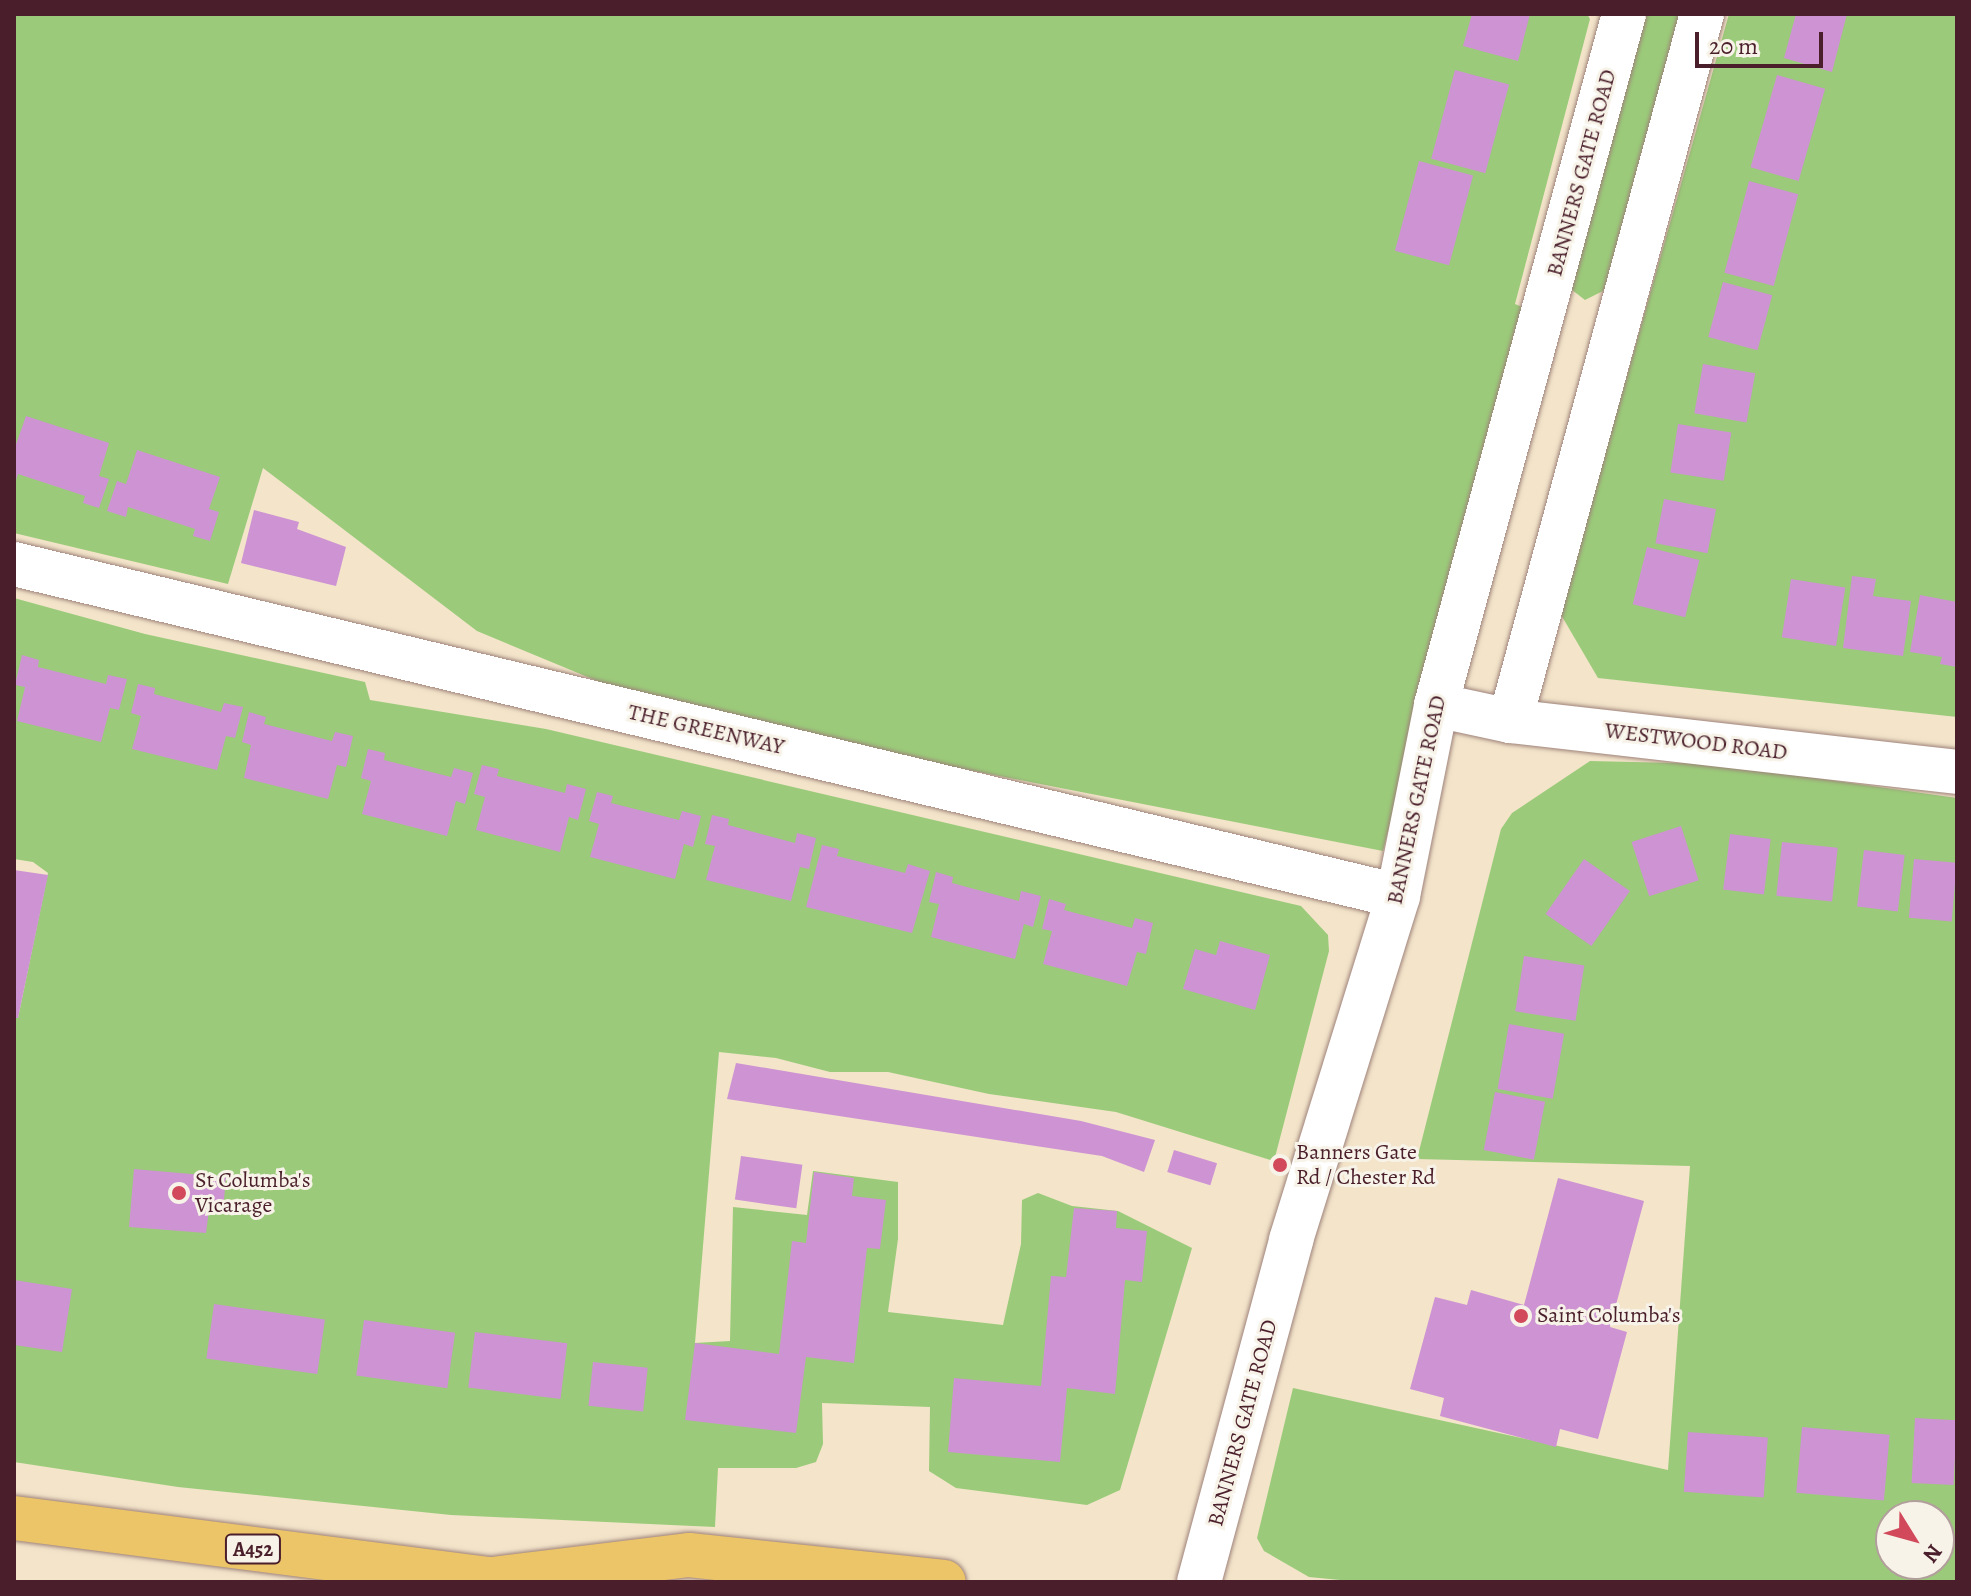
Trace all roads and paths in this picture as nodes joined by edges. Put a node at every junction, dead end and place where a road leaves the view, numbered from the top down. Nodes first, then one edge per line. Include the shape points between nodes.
1 (1624, 14) edge
2 (1702, 14) edge
3 (14, 564) edge
4 (1436, 705) junction
5 (1510, 721) junction
6 (1957, 772) edge
7 (1398, 896) junction
8 (14, 1518) edge
9 (502, 1580) edge
10 (944, 1582) edge
11 (1199, 1582) edge

1 - 4 street, BANNERS GATE ROAD
2 - 5 street
3 - 7 street, THE GREENWAY
4 - 5 street, WESTWOOD ROAD
4 - 7 street, BANNERS GATE ROAD
5 - 6 street, WESTWOOD ROAD
7 - 11 street, BANNERS GATE ROAD via 1291,1240
8 - 9 highway, A452
9 - 10 highway, A452 via 689,1555

